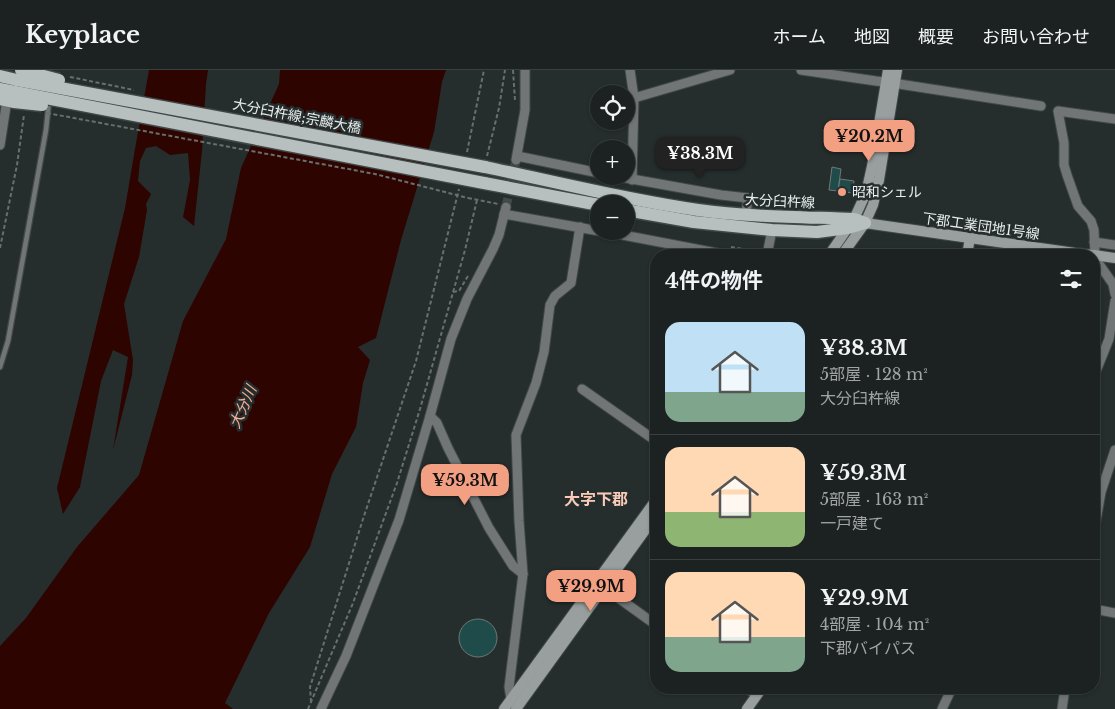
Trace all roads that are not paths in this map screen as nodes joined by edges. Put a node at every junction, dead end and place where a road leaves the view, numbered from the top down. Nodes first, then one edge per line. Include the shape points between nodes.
1 (53, 70) edge
2 (525, 70) edge
3 (630, 70) edge
4 (730, 70) edge
5 (801, 70) edge
6 (888, 70) edge
7 (897, 70) edge
8 (0, 76) edge
9 (891, 82) junction
10 (632, 85) edge
11 (12, 92) edge
12 (635, 98) edge
13 (1041, 106) dead end
14 (1115, 119) edge
15 (0, 145) edge
16 (486, 162) joint
17 (590, 171) edge
18 (635, 181) edge
19 (590, 203) edge
20 (635, 212) edge
21 (746, 214) junction
22 (856, 224) junction
23 (580, 227) junction
24 (590, 229) edge
25 (772, 230) junction
26 (635, 238) edge
27 (970, 238) junction
28 (1094, 242) junction
29 (1115, 245) edge
30 (696, 249) edge
31 (768, 249) edge
32 (834, 249) edge
33 (845, 249) edge
34 (968, 249) edge
35 (1050, 249) edge
36 (1094, 249) edge
37 (1100, 256) edge
38 (1115, 258) edge
39 (1100, 266) edge
40 (1103, 270) junction
41 (1115, 272) edge
42 (1115, 294) edge
43 (1115, 301) edge
44 (1112, 340) edge
45 (1100, 364) edge
46 (0, 367) edge
47 (582, 389) dead end
48 (430, 416) junction
49 (650, 437) edge
50 (1115, 450) edge
51 (1100, 498) edge
52 (650, 509) edge
53 (650, 522) edge
54 (523, 574) junction
55 (600, 585) junction
56 (1100, 611) edge
57 (1115, 613) edge
58 (650, 621) edge
59 (757, 694) edge
60 (949, 694) edge
61 (1065, 694) edge
62 (514, 704) edge
63 (321, 709) edge
64 (504, 709) edge
65 (747, 709) edge
66 (942, 709) edge
67 (1062, 709) edge

1 - 46 lane via 46,130 14,312
2 - 17 street via 525,110 517,158
3 - 10 street
4 - 12 street
5 - 9 street
6 - 9 street
7 - 9 street
8 - 11 main road
9 - 13 street
9 - 22 street via 873,205
11 - 15 street
11 - 16 main road, 大分臼杵線;宗麟大橋, bridge via 40,74 104,95
11 - 19 main road, bridge
14 - 28 street via 1058,111 1065,170 1078,206 1092,225
16 - 21 main road, 大分臼杵線 via 641,200
18 - 21 street via 748,198
20 - 25 main road, 大分臼杵線
21 - 22 main road, 大分臼杵線
22 - 25 main road, 大分臼杵線 via 816,232
22 - 27 street, 下郡工業団地1号線
22 - 32 street
22 - 33 street
23 - 24 street
23 - 48 street via 505,210 499,235 450,339
23 - 54 street via 571,283 555,296 550,305 538,376 516,435
25 - 31 street
26 - 30 street
27 - 34 street
27 - 35 street, 下郡工業団地1号線
28 - 29 street
28 - 36 street
37 - 38 street, 下郡工業団地1号線
39 - 40 street
40 - 41 street
40 - 42 street via 1113,284
43 - 44 street
44 - 45 street
47 - 49 street
48 - 54 street via 437,423 489,528 513,566
48 - 63 street via 399,520 346,656
50 - 51 street
52 - 55 street
53 - 55 street
54 - 62 street via 509,687
55 - 58 street
55 - 62 street
56 - 57 street
59 - 65 street
60 - 66 street
61 - 67 street
62 - 64 street

